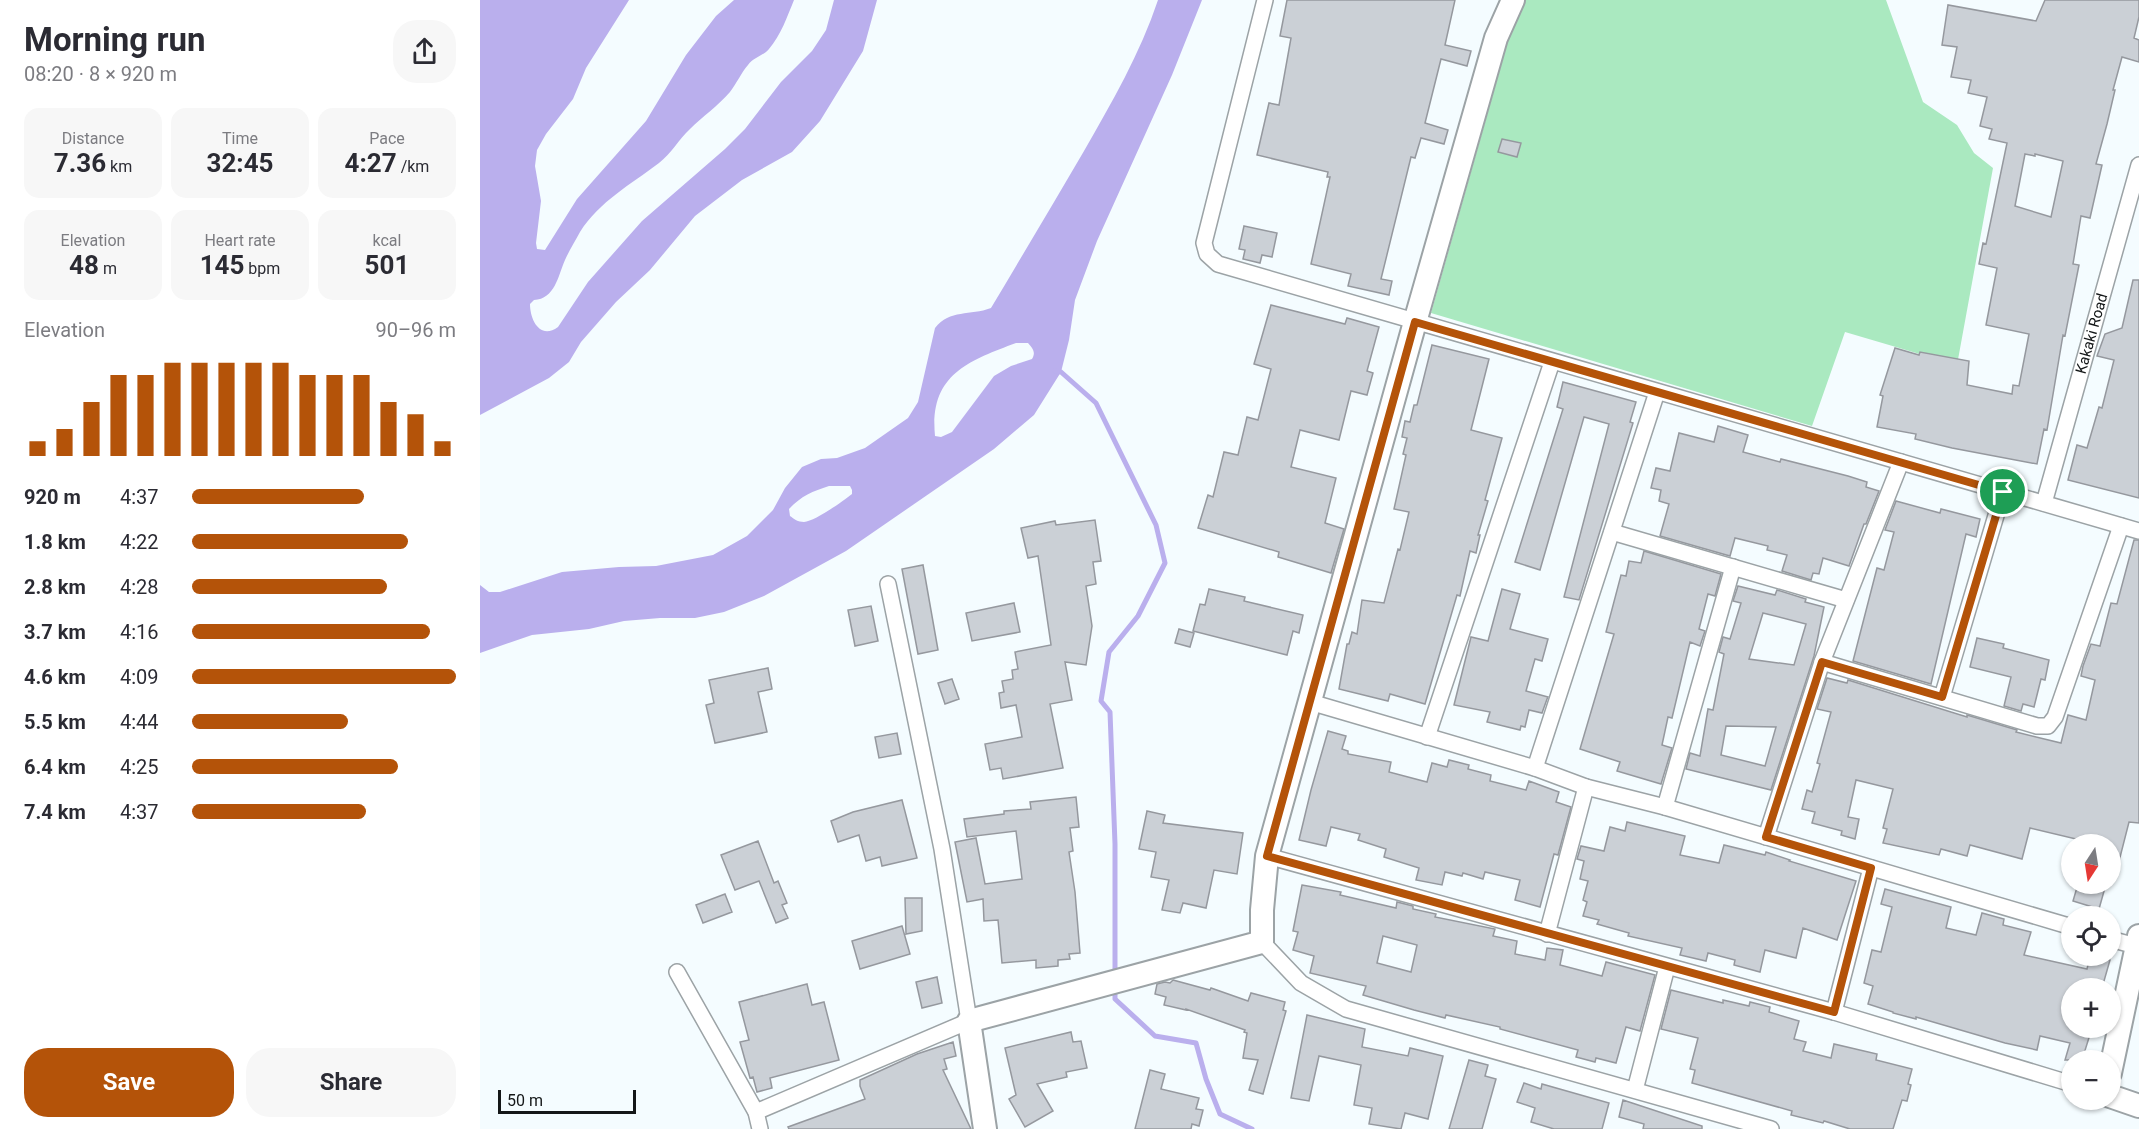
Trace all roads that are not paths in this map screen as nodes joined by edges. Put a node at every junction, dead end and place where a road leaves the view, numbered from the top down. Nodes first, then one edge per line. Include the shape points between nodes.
1 (1265, 0) edge
2 (1513, 0) edge
3 (2139, 165) edge
4 (1415, 322) junction
5 (1552, 362) junction
6 (1657, 392) junction
7 (1901, 462) junction
8 (2003, 492) junction
9 (2044, 503) junction
10 (2121, 526) junction
11 (2139, 531) edge
12 (1612, 532) junction
13 (1733, 567) junction
14 (888, 584) dead end
15 (1846, 600) junction
16 (1822, 662) junction
17 (1942, 697) junction
18 (1310, 702) junction
19 (1427, 736) junction
20 (1535, 768) junction
21 (1586, 787) junction
22 (1665, 807) junction
23 (1766, 837) junction
24 (1267, 856) junction
25 (1871, 868) junction
26 (2061, 924) edge
27 (1547, 934) junction
28 (2121, 940) edge
29 (2138, 941) edge
30 (1262, 942) junction
31 (1667, 967) junction
32 (677, 972) dead end
33 (1834, 1012) junction
34 (969, 1021) junction
35 (2115, 1050) edge
36 (2061, 1081) edge
37 (1635, 1090) junction
38 (2121, 1100) edge
39 (2139, 1106) edge
40 (756, 1112) junction
41 (760, 1129) edge
42 (985, 1129) edge
43 (1771, 1129) edge

1 - 4 street via 1204,243 1207,254 1218,264
2 - 4 street via 1496,38
3 - 9 street, Kakaki Road
4 - 5 street
4 - 18 street
5 - 6 street
5 - 19 street
6 - 7 street
6 - 12 street
7 - 8 street
7 - 15 street
8 - 9 street
8 - 17 street
9 - 10 street
10 - 11 street
10 - 17 street via 2055,717 2048,726
12 - 13 street
12 - 20 street
13 - 15 street
13 - 22 street
14 - 34 street via 942,849
15 - 16 street
16 - 17 street
16 - 23 street
18 - 19 street
18 - 24 street
19 - 20 street
20 - 21 street
21 - 22 street
21 - 27 street
22 - 23 street
23 - 25 street
24 - 27 street
24 - 30 street
25 - 26 street
25 - 33 street
27 - 31 street
28 - 29 street
29 - 35 street
30 - 34 street
30 - 37 street via 1301,983 1346,1009
31 - 33 street
31 - 37 street
32 - 40 street
33 - 36 street
34 - 40 street
34 - 42 street
37 - 43 street
38 - 39 street
40 - 41 street

